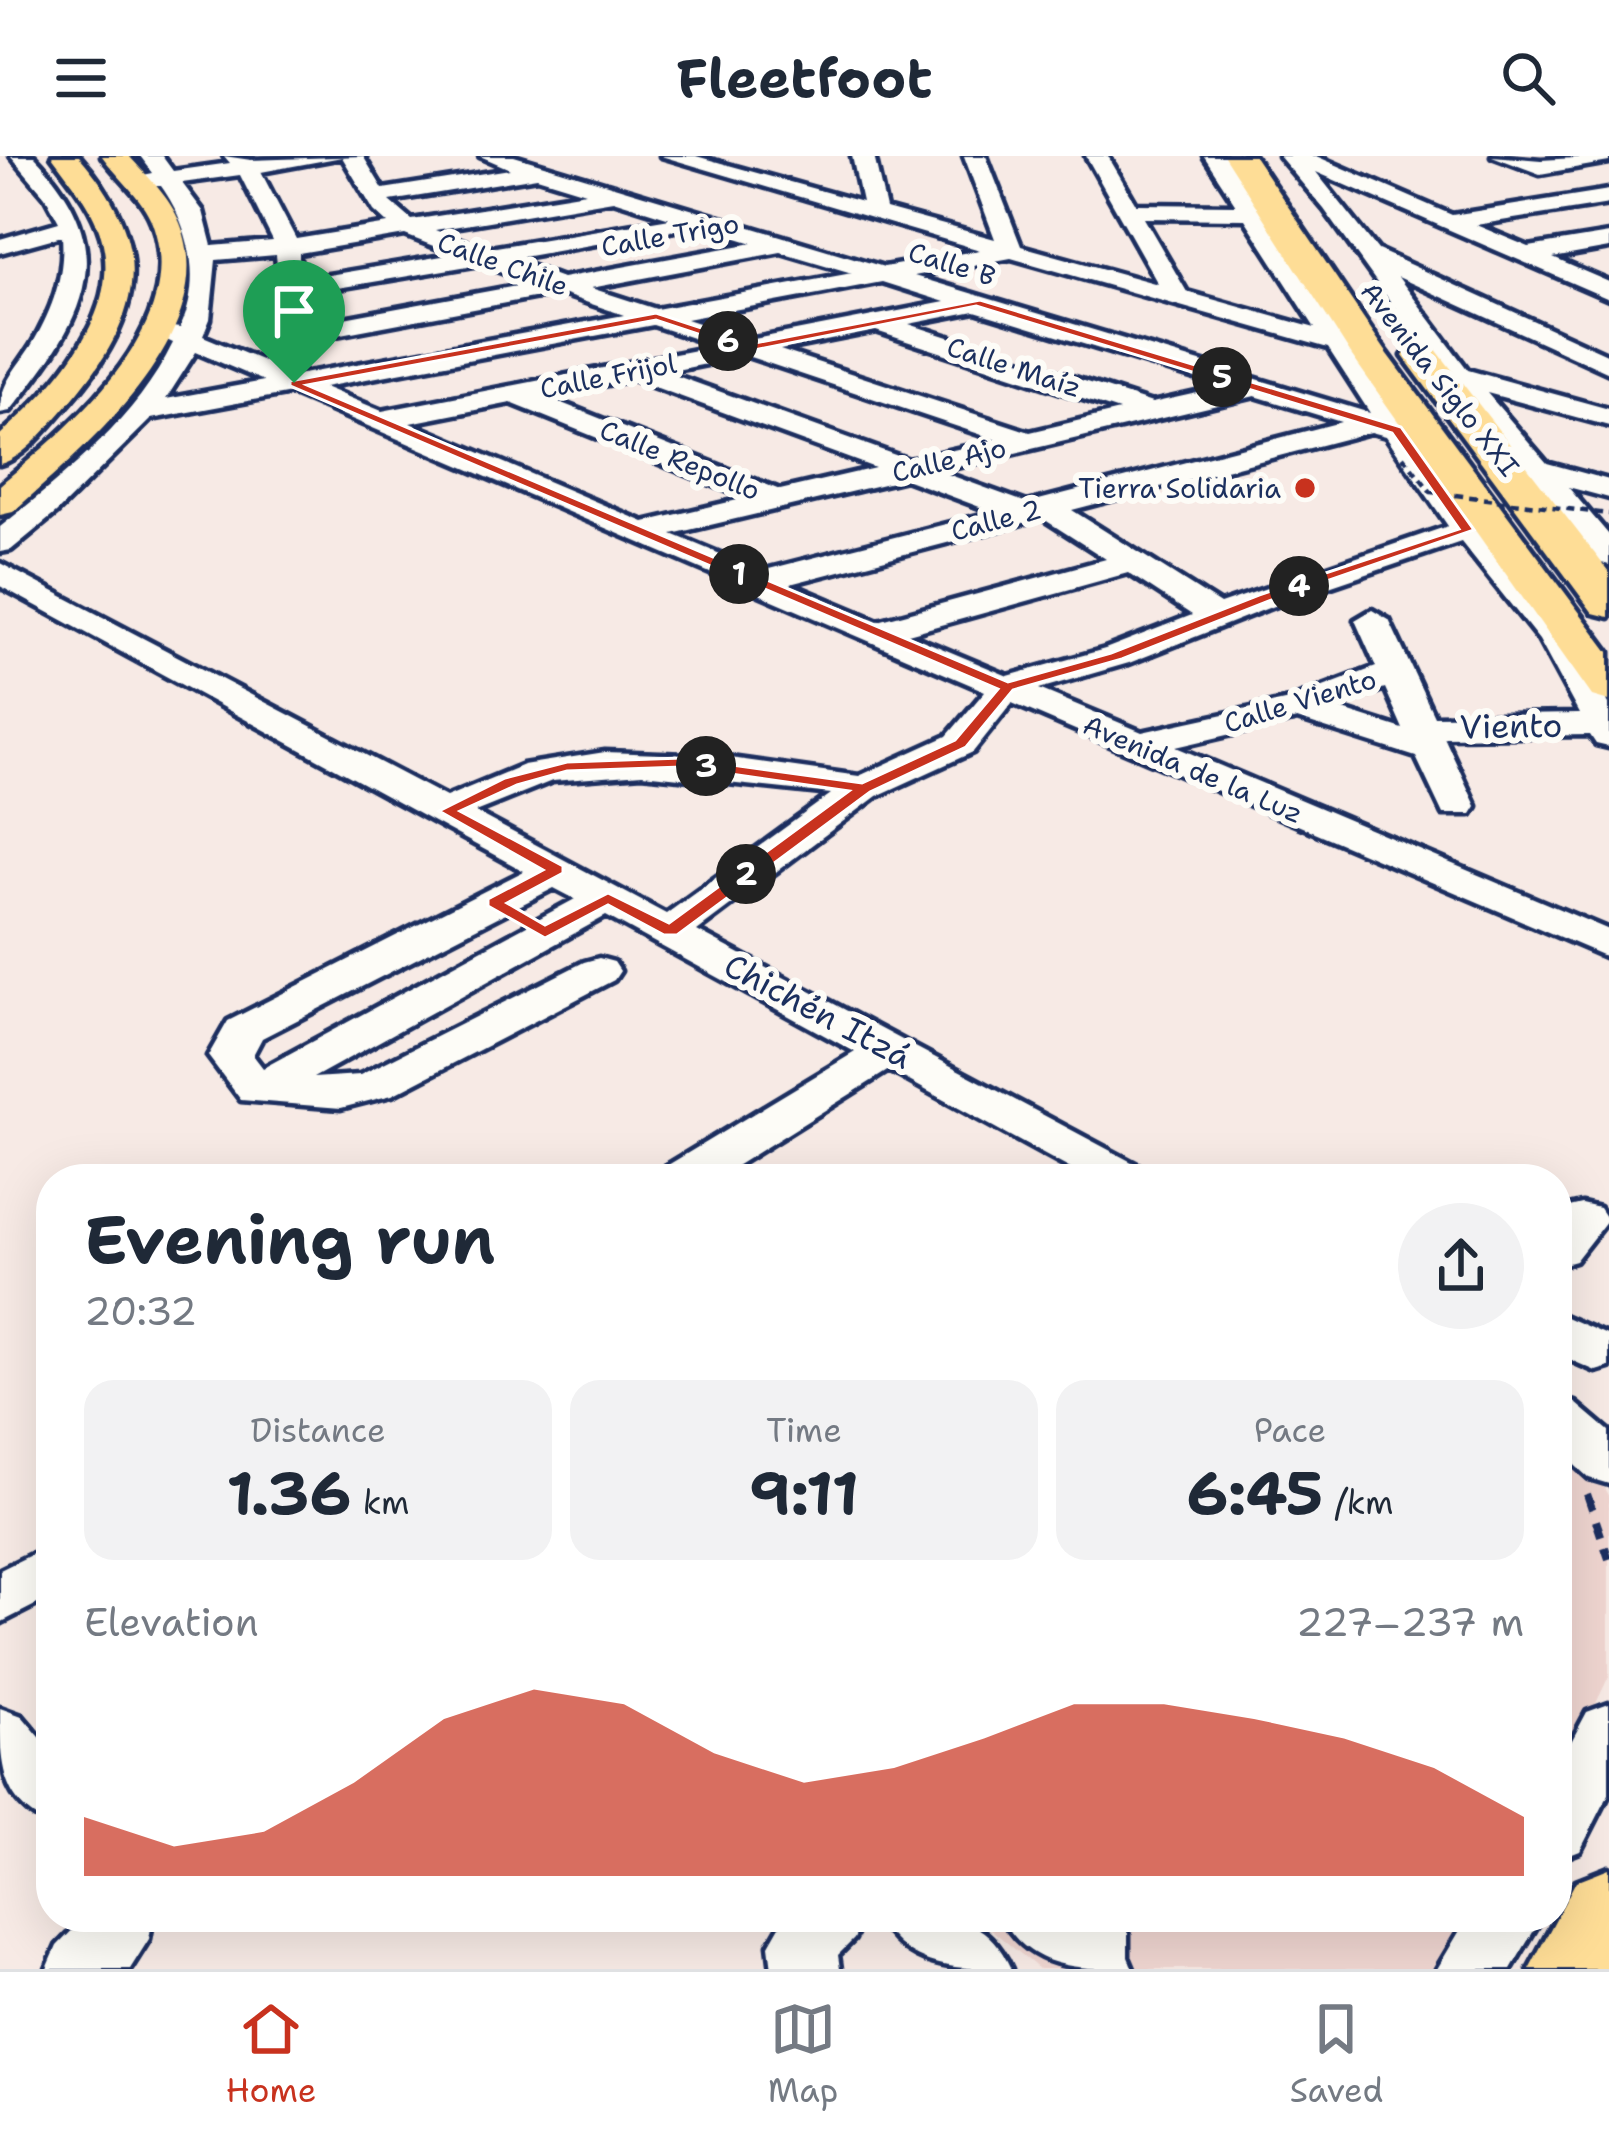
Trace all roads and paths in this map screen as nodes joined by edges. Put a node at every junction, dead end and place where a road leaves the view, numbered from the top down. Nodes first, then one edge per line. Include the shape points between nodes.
1 (22, 156) edge
2 (115, 156) edge
3 (332, 156) edge
4 (352, 156) edge
5 (491, 156) edge
6 (671, 156) edge
7 (863, 156) edge
8 (975, 156) edge
9 (1097, 156) edge
10 (1214, 156) edge
11 (1238, 156) edge
12 (1269, 156) edge
13 (1294, 156) edge
14 (1503, 156) edge
15 (1607, 156) edge
16 (242, 162) edge
17 (745, 166) edge
18 (56, 168) edge
19 (144, 169) edge
20 (538, 170) junction
21 (171, 178) junction
22 (1339, 179) edge
23 (16, 188) dead end
24 (616, 194) junction
25 (379, 196) junction
26 (1609, 197) edge
27 (1133, 212) junction
28 (1255, 212) junction
29 (876, 213) junction
30 (66, 215) junction
31 (700, 219) junction
32 (1449, 222) junction
33 (16, 227) edge
34 (407, 228) junction
35 (1609, 242) edge
36 (784, 244) junction
37 (0, 246) edge
38 (289, 247) junction
39 (1011, 251) junction
40 (206, 254) junction
41 (1369, 254) junction
42 (1527, 256) junction
43 (478, 257) junction
44 (884, 274) junction
45 (561, 286) junction
46 (290, 289) junction
47 (1609, 291) edge
48 (1319, 295) junction
49 (1178, 298) junction
50 (976, 303) junction
51 (656, 316) junction
52 (877, 322) junction
53 (158, 330) junction
54 (283, 337) junction
55 (1420, 339) junction
56 (191, 340) junction
57 (1341, 343) junction
58 (749, 348) junction
59 (1609, 365) edge
60 (635, 370) junction
61 (1609, 374) edge
62 (1459, 376) junction
63 (282, 378) junction
64 (1257, 388) junction
65 (514, 394) junction
66 (1523, 394) junction
67 (0, 405) edge
68 (1600, 411) edge
69 (143, 412) junction
70 (1150, 412) junction
71 (381, 421) junction
72 (1391, 436) junction
73 (1029, 441) junction
74 (0, 453) edge
75 (1524, 468) junction
76 (908, 470) junction
77 (1609, 489) edge
78 (778, 500) junction
79 (0, 504) edge
80 (1036, 510) junction
81 (1609, 514) edge
82 (1467, 530) junction
83 (641, 532) junction
84 (0, 543) edge
85 (1609, 555) edge
86 (1132, 562) junction
87 (0, 573) edge
88 (758, 582) junction
89 (1609, 603) edge
90 (1218, 617) junction
91 (1372, 620) dead end
92 (876, 632) junction
93 (1396, 672) junction
94 (1007, 687) junction
95 (1298, 708) junction
96 (1606, 716) edge
97 (1426, 738) junction
98 (1135, 746) junction
99 (864, 788) junction
100 (1456, 806) dead end
101 (447, 811) junction
102 (556, 870) junction
103 (506, 896) junction
104 (576, 916) junction
105 (670, 931) junction
106 (1609, 945) edge
107 (599, 971) dead end
108 (890, 1049) junction
109 (256, 1090) junction
110 (704, 1164) edge
111 (1099, 1164) edge
112 (1572, 1417) edge
113 (1609, 1425) edge
114 (1572, 1437) edge
115 (1596, 1473) edge
116 (1609, 1559) edge
117 (36, 1577) edge
118 (0, 1600) edge
119 (1609, 1731) edge
120 (0, 1735) edge
121 (36, 1779) edge
122 (1572, 1802) edge
123 (1609, 1911) edge
124 (117, 1932) edge
125 (816, 1932) edge
126 (931, 1932) edge
127 (1063, 1932) edge
128 (1497, 1932) edge
129 (1096, 1950) edge
130 (81, 1969) edge
131 (806, 1969) edge
132 (977, 1969) edge
133 (1471, 1969) edge
134 (1577, 1969) edge

1 - 18 street
2 - 19 main road
3 - 16 street
4 - 25 street, Calle Chile
5 - 20 street, Calle B
6 - 17 street
7 - 29 street
8 - 39 street
9 - 27 street
10 - 28 street, Avenida Siglo XXI
11 - 48 highway, Avenida Siglo XXI
12 - 22 highway, Avenida Siglo XXI
13 - 22 street, Avenida Siglo XXI
14 - 15 street via 1540,167
16 - 21 street
16 - 38 street
17 - 29 street
18 - 23 street
18 - 30 street
18 - 74 main road via 83,176 121,262 110,316 76,375
19 - 21 street
19 - 53 main road via 175,262
20 - 24 street, Calle B
20 - 25 street
21 - 40 street
22 - 32 street
22 - 41 street, Avenida Siglo XXI
22 - 55 highway, Avenida Siglo XXI
24 - 31 street, Calle B
24 - 34 street
25 - 34 street, Calle Chile
26 - 32 street
27 - 28 street
27 - 49 street
28 - 48 street, Avenida Siglo XXI
29 - 39 street
30 - 33 street
30 - 67 street via 73,284
31 - 36 street, Calle B
31 - 43 street
32 - 42 street
33 - 37 street
34 - 38 street
34 - 43 street, Calle Chile
35 - 42 street
36 - 44 street, Calle B
36 - 45 street, Calle Trigo
38 - 40 street
38 - 46 street
39 - 44 street
39 - 49 street
40 - 56 street via 204,302
41 - 55 street, Avenida Siglo XXI
41 - 59 street
42 - 47 street
43 - 45 street, Calle Chile
43 - 46 street
44 - 50 street, Calle B
44 - 51 street
45 - 51 street, Calle Chile
45 - 54 street, Calle Trigo
46 - 54 street
48 - 57 street, Avenida Siglo XXI
48 - 96 highway, Avenida Siglo XXI
49 - 57 street
50 - 52 street, Calle Frijol
50 - 64 street, Calle B
51 - 58 street, Calle Chile
51 - 63 street
52 - 58 street, Calle Frijol
52 - 70 street, Calle Maíz
53 - 56 street, Avenida de la Luz
53 - 79 main road via 76,438
54 - 63 street
55 - 62 street, Avenida Siglo XXI
55 - 75 highway, Avenida Siglo XXI
56 - 63 street, Avenida de la Luz
56 - 69 street
57 - 72 street, Avenida Siglo XXI
58 - 60 street, Calle Frijol
58 - 73 street, Calle Chile
60 - 65 street, Calle Frijol
60 - 76 street
61 - 66 street
62 - 66 street
62 - 75 street, Avenida Siglo XXI
63 - 69 street
63 - 71 street, Avenida de la Luz
64 - 70 street, Calle Ajo
64 - 72 street, Calle B
65 - 71 street, Calle Frijol
65 - 78 street, Calle Repollo
66 - 68 street
69 - 84 street via 94,468
70 - 73 street, Calle Ajo
71 - 83 street, Avenida de la Luz
72 - 80 street, Calle 2
72 - 81 path, bridge via 1431,491
72 - 82 street, Avenida Siglo XXI
73 - 76 street, Calle Ajo
75 - 77 street
75 - 85 street, Avenida Siglo XXI
75 - 89 highway, Avenida Siglo XXI
76 - 78 street, Calle Ajo
76 - 80 street
78 - 83 street, Calle Ajo
80 - 86 street
80 - 88 street, Calle 2
82 - 90 street
82 - 96 street, Avenida Siglo XXI
83 - 88 street, Avenida de la Luz
86 - 90 street
86 - 92 street
87 - 101 street, Chichén Itzá
88 - 92 street, Avenida de la Luz
90 - 94 street
91 - 93 street, Viento
92 - 94 street, Avenida de la Luz
93 - 95 street, Calle Viento
93 - 97 street, Viento
94 - 98 street, Avenida de la Luz
94 - 99 street via 960,744
95 - 97 street, Viento
95 - 98 street, Calle Viento
96 - 97 street, Viento
97 - 100 street, Viento
98 - 106 street, Avenida de la Luz
99 - 101 street via 682,763 567,766
99 - 105 street
101 - 102 street, Chichén Itzá
102 - 103 street
102 - 104 street, Chichén Itzá
103 - 104 street
103 - 109 street via 244,1030 230,1056
104 - 105 street, Chichén Itzá
104 - 109 street
105 - 108 street, Chichén Itzá
107 - 109 street via 376,1085 341,1094
108 - 110 street
108 - 111 street, Chichén Itzá
112 - 113 street
114 - 115 street
115 - 116 path
117 - 118 street
119 - 122 street
120 - 121 street
123 - 134 highway
124 - 130 street
125 - 131 street via 803,1945
126 - 132 street
127 - 129 street
128 - 133 street

